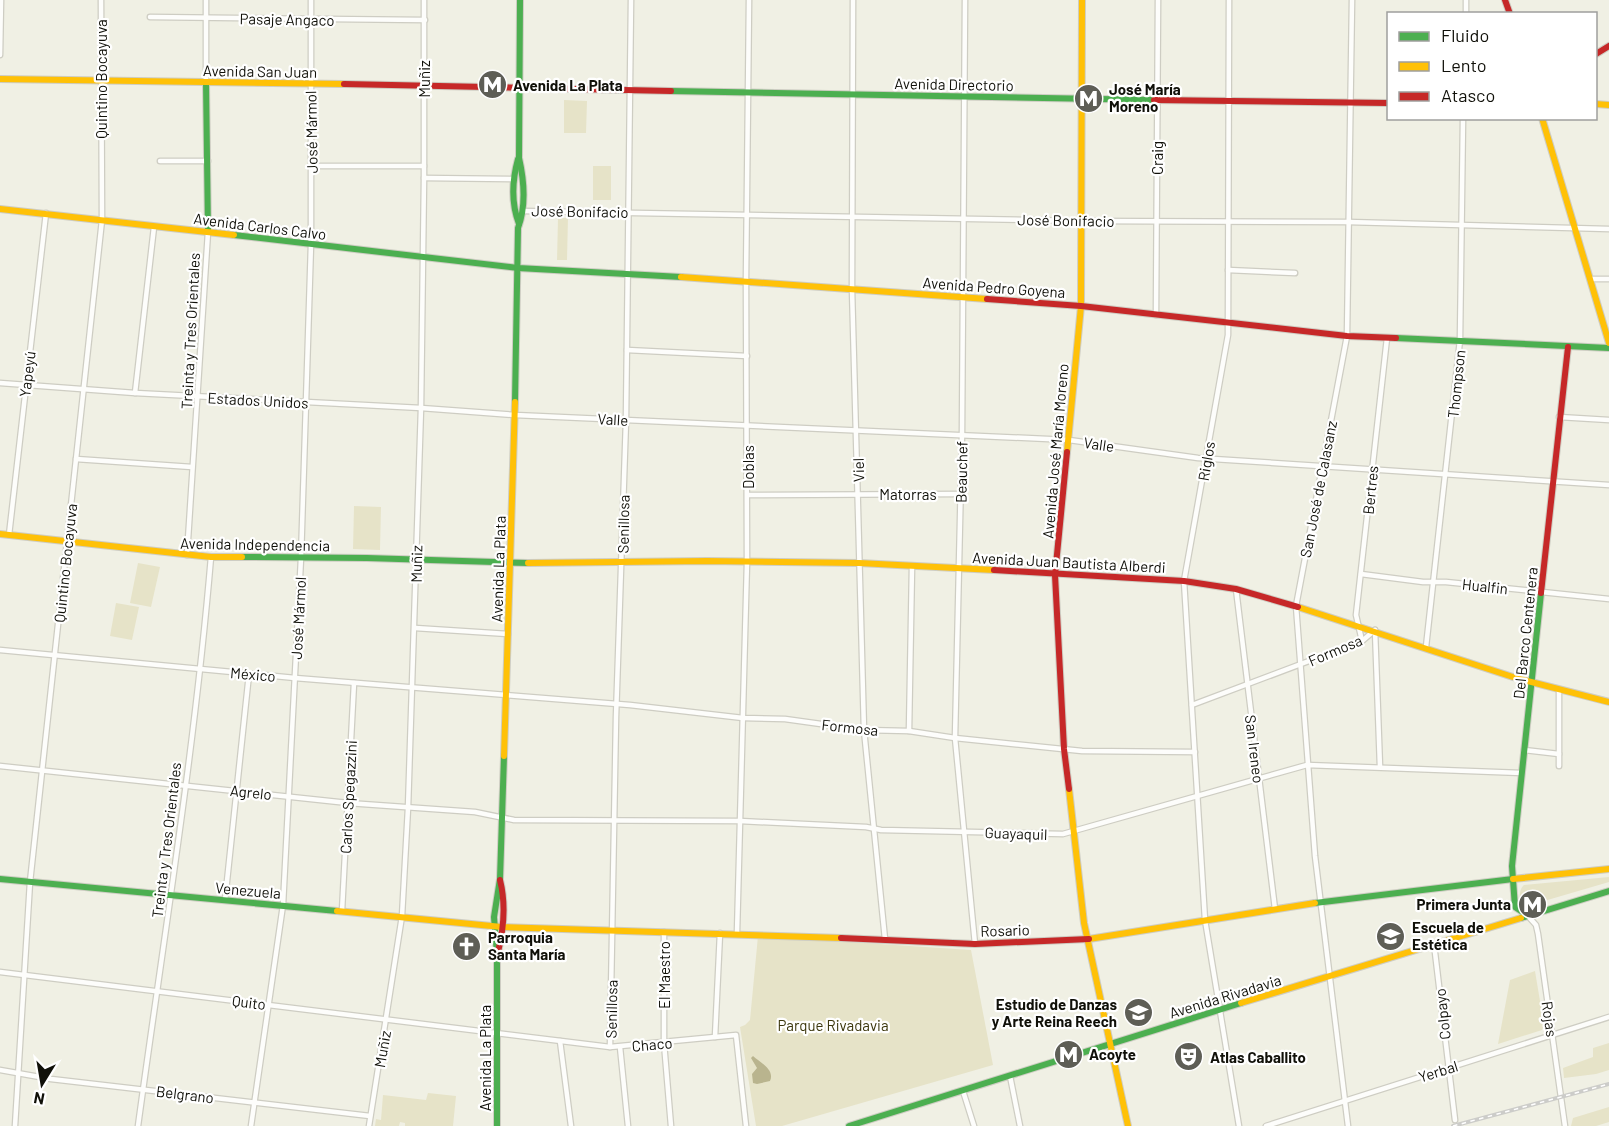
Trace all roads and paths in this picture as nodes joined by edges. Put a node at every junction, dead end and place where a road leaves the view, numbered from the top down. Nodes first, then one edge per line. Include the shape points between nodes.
1 (1, 0) edge
2 (101, 0) edge
3 (206, 0) edge
4 (311, 0) edge
5 (424, 0) edge
6 (520, 0) edge
7 (631, 0) edge
8 (749, 0) edge
9 (853, 0) edge
10 (965, 0) edge
11 (1082, 0) edge
12 (1158, 0) edge
13 (1229, 0) edge
14 (1352, 0) edge
15 (150, 17) dead end
16 (206, 17) junction
17 (311, 19) junction
18 (424, 20) junction
19 (0, 55) edge
20 (0, 79) edge
21 (101, 81) junction
22 (206, 82) junction
23 (311, 83) junction
24 (424, 85) junction
25 (519, 88) junction
26 (629, 89) junction
27 (749, 92) junction
28 (853, 93) junction
29 (964, 97) junction
30 (1082, 98) junction
31 (1157, 99) junction
32 (1228, 99) junction
33 (1350, 102) junction
34 (1387, 103) edge
35 (1463, 120) edge
36 (1543, 120) edge
37 (519, 158) junction
38 (160, 161) dead end
39 (208, 161) junction
40 (312, 166) junction
41 (424, 166) junction
42 (424, 178) junction
43 (514, 183) junction
44 (0, 209) edge
45 (522, 211) junction
46 (629, 212) junction
47 (46, 213) junction
48 (746, 215) junction
49 (852, 215) junction
50 (965, 218) junction
51 (102, 220) junction
52 (1082, 220) junction
53 (1227, 220) junction
54 (1157, 221) junction
55 (1348, 222) junction
56 (519, 224) junction
57 (1461, 225) junction
58 (154, 226) junction
59 (1575, 228) junction
60 (208, 229) junction
61 (1609, 229) edge
62 (311, 244) junction
63 (423, 258) junction
64 (518, 268) junction
65 (1228, 270) junction
66 (1295, 273) dead end
67 (629, 274) junction
68 (1591, 279) junction
69 (1609, 279) edge
70 (746, 281) junction
71 (852, 289) junction
72 (964, 297) junction
73 (1081, 306) junction
74 (1156, 315) junction
75 (1227, 323) junction
76 (1347, 336) junction
77 (1387, 338) junction
78 (1464, 340) junction
79 (1609, 343) edge
80 (1568, 347) junction
81 (1609, 348) edge
82 (627, 350) junction
83 (747, 356) junction
84 (0, 383) edge
85 (26, 385) junction
86 (85, 390) junction
87 (135, 393) junction
88 (198, 397) junction
89 (306, 402) junction
90 (421, 408) junction
91 (515, 415) junction
92 (1559, 417) junction
93 (626, 420) junction
94 (1609, 420) edge
95 (748, 424) junction
96 (857, 429) junction
97 (962, 434) junction
98 (1069, 440) junction
99 (1206, 458) junction
100 (76, 459) junction
101 (1323, 465) junction
102 (192, 467) junction
103 (1373, 469) junction
104 (1446, 474) junction
105 (1553, 482) junction
106 (1609, 485) edge
107 (858, 494) junction
108 (960, 494) junction
109 (748, 495) junction
110 (0, 534) edge
111 (9, 535) junction
112 (68, 542) junction
113 (187, 555) junction
114 (211, 556) junction
115 (301, 558) junction
116 (416, 559) junction
117 (622, 562) junction
118 (747, 562) junction
119 (510, 563) junction
120 (859, 563) junction
121 (912, 566) junction
122 (959, 568) junction
123 (1056, 574) junction
124 (1361, 574) junction
125 (1184, 580) junction
126 (1434, 582) junction
127 (1236, 589) junction
128 (1542, 592) junction
129 (1609, 599) edge
130 (1296, 606) junction
131 (1359, 625) junction
132 (415, 628) junction
133 (1375, 630) junction
134 (508, 634) junction
135 (1362, 641) junction
136 (1426, 647) junction
137 (0, 650) edge
138 (56, 656) junction
139 (1300, 665) junction
140 (200, 669) junction
141 (249, 674) junction
142 (295, 678) junction
143 (354, 683) junction
144 (1532, 683) junction
145 (1246, 685) junction
146 (413, 688) junction
147 (1559, 690) junction
148 (506, 696) junction
149 (1609, 702) edge
150 (617, 704) junction
151 (1192, 705) junction
152 (743, 718) junction
153 (864, 730) junction
154 (909, 731) junction
155 (955, 738) junction
156 (1064, 749) junction
157 (1524, 750) junction
158 (1195, 752) junction
159 (1559, 754) junction
160 (1307, 765) junction
161 (0, 766) edge
162 (1559, 766) dead end
163 (1380, 767) junction
164 (42, 770) junction
165 (1522, 773) junction
166 (1258, 778) junction
167 (185, 785) junction
168 (236, 790) junction
169 (289, 796) junction
170 (1198, 796) junction
171 (348, 803) junction
172 (408, 808) junction
173 (502, 817) junction
174 (615, 821) junction
175 (740, 821) junction
176 (874, 828) junction
177 (965, 831) junction
178 (1074, 831) junction
179 (1609, 869) edge
180 (0, 879) edge
181 (500, 879) junction
182 (1513, 879) junction
183 (30, 882) junction
184 (1609, 891) edge
185 (172, 895) junction
186 (225, 900) junction
187 (1320, 902) junction
188 (283, 905) junction
189 (1275, 909) junction
190 (342, 911) junction
191 (1527, 915) junction
192 (402, 916) junction
193 (1205, 920) junction
194 (494, 927) junction
195 (502, 927) junction
196 (612, 930) junction
197 (664, 932) junction
198 (720, 933) junction
199 (737, 933) junction
200 (885, 939) junction
201 (1087, 939) junction
202 (975, 944) junction
203 (1434, 944) junction
204 (497, 954) junction
205 (0, 972) edge
206 (24, 975) junction
207 (1328, 976) junction
208 (157, 990) junction
209 (269, 1005) junction
210 (1219, 1011) junction
211 (1609, 1017) edge
212 (387, 1020) junction
213 (497, 1033) junction
214 (1553, 1035) junction
215 (715, 1037) junction
216 (560, 1041) junction
217 (664, 1043) junction
218 (1110, 1044) junction
219 (610, 1047) junction
220 (620, 1047) junction
221 (1448, 1068) junction
222 (0, 1070) edge
223 (18, 1074) junction
224 (1010, 1076) junction
225 (143, 1090) junction
226 (963, 1090) junction
227 (1344, 1101) junction
228 (255, 1103) junction
229 (370, 1116) junction
230 (1455, 1120) dead end
231 (15, 1126) edge
232 (138, 1126) edge
233 (251, 1126) edge
234 (369, 1126) edge
235 (497, 1126) edge
236 (571, 1126) edge
237 (628, 1126) edge
238 (671, 1126) edge
239 (746, 1126) edge
240 (849, 1126) edge
241 (974, 1126) edge
242 (1020, 1126) edge
243 (1128, 1126) edge
244 (1239, 1126) edge
245 (1266, 1126) edge
246 (1348, 1126) edge
247 (1565, 1126) edge

1 - 19 street
2 - 21 street, Quintino Bocayuva
3 - 16 street, Treinta y Tres Orientales
4 - 17 street, José Mármol
5 - 18 street, Muñiz
6 - 25 main road, Avenida La Plata
7 - 26 street, Senillosa
8 - 27 street, Doblas
9 - 28 street, Viel
10 - 29 street, Beauchef
11 - 30 main road, Avenida José María Moreno
12 - 31 street, Craig
13 - 32 street, Riglos
14 - 33 street, San José de Calasanz
15 - 16 street, Pasaje Angaco
16 - 17 street, Pasaje Angaco
16 - 22 street, Treinta y Tres Orientales
17 - 18 street, Pasaje Angaco
17 - 23 street, José Mármol
18 - 24 street, Muñiz
20 - 21 main road, Avenida San Juan
21 - 22 main road, Avenida San Juan
21 - 51 street, Quintino Bocayuva
22 - 23 main road, Avenida San Juan
22 - 39 main road, Treinta y Tres Orientales
23 - 24 main road, Avenida San Juan
23 - 40 street, José Mármol
24 - 25 main road, Avenida San Juan
24 - 41 street, Muñiz
25 - 26 main road, Avenida Directorio
25 - 37 main road, Avenida La Plata
26 - 27 main road, Avenida Directorio
26 - 46 street, Senillosa
27 - 28 main road, Avenida Directorio
27 - 48 street, Doblas
28 - 29 main road, Avenida Directorio
28 - 49 street, Viel
29 - 30 main road, Avenida Directorio
29 - 50 street, Beauchef
30 - 31 main road, Avenida Directorio
30 - 52 main road, Avenida José María Moreno
31 - 32 main road, Avenida Directorio
31 - 54 street, Craig
32 - 33 main road, Avenida Directorio
32 - 53 street, Riglos
33 - 34 main road, Avenida Directorio
33 - 55 street, San José de Calasanz
35 - 57 street, Thompson
36 - 59 main road
37 - 43 main road, Avenida La Plata
37 - 45 main road, Avenida La Plata
38 - 39 street
39 - 60 main road, Treinta y Tres Orientales
40 - 41 street
40 - 62 street, José Mármol
41 - 42 street, Muñiz
42 - 43 street
42 - 63 street, Muñiz
43 - 45 main road via 518,208
43 - 56 main road, Avenida La Plata
44 - 47 main road, Avenida Carlos Calvo
45 - 46 street, José Bonifacio
45 - 56 main road, Avenida La Plata
46 - 48 street, José Bonifacio
46 - 67 street, Senillosa
47 - 51 main road, Avenida Carlos Calvo
47 - 85 street, Yapeyú
48 - 49 street, José Bonifacio
48 - 70 street, Doblas
49 - 50 street, José Bonifacio
49 - 71 street, Viel
50 - 52 street, José Bonifacio
50 - 72 street, Beauchef
51 - 58 main road, Avenida Carlos Calvo
51 - 86 street, Quintino Bocayuva
52 - 54 street, José Bonifacio
52 - 73 main road, Avenida José María Moreno
53 - 54 street, José Bonifacio
53 - 55 street, José Bonifacio
53 - 65 street, Riglos
54 - 74 street, Craig
55 - 57 street, José Bonifacio
55 - 76 street, San José de Calasanz
56 - 64 main road, Avenida La Plata
57 - 59 street, José Bonifacio
57 - 78 street, Thompson
58 - 60 main road, Avenida Carlos Calvo
58 - 87 street
59 - 61 street, José Bonifacio
59 - 68 main road
60 - 62 main road, Avenida Carlos Calvo
60 - 88 street, Treinta y Tres Orientales
62 - 63 main road, Avenida Carlos Calvo
62 - 89 street, José Mármol
63 - 64 main road, Avenida Carlos Calvo
63 - 90 street, Muñiz
64 - 67 main road, Avenida Pedro Goyena
64 - 91 main road, Avenida La Plata
65 - 66 street
65 - 75 street, Riglos
67 - 70 main road, Avenida Pedro Goyena
67 - 82 street, Senillosa
68 - 69 street
68 - 79 main road
70 - 71 main road, Avenida Pedro Goyena
70 - 83 street, Doblas
71 - 72 main road, Avenida Pedro Goyena
71 - 96 street, Viel
72 - 73 main road, Avenida Pedro Goyena
72 - 97 street, Beauchef
73 - 74 main road, Avenida Pedro Goyena
73 - 98 main road, Avenida José María Moreno
74 - 75 main road, Avenida Pedro Goyena
75 - 76 main road, Avenida Pedro Goyena
75 - 99 street, Riglos
76 - 77 main road, Avenida Pedro Goyena
76 - 101 street, San José de Calasanz
77 - 78 main road, Avenida Pedro Goyena
77 - 103 street, Bertres
78 - 80 main road, Avenida Pedro Goyena via 1477,344
78 - 104 street, Thompson
80 - 81 main road, Avenida Pedro Goyena
80 - 92 main road, Del Barco Centenera
82 - 83 street
82 - 93 street, Senillosa
83 - 95 street, Doblas
84 - 85 street, Estados Unidos
85 - 86 street, Estados Unidos
85 - 111 street, Yapeyú
86 - 87 street, Estados Unidos
86 - 100 street, Quintino Bocayuva
87 - 88 street, Estados Unidos
88 - 89 street, Estados Unidos
88 - 102 street, Treinta y Tres Orientales
89 - 90 street, Estados Unidos
89 - 115 street, José Mármol
90 - 91 street, Estados Unidos
90 - 116 street, Muñiz
91 - 93 street, Valle
91 - 119 main road, Avenida La Plata
92 - 94 street
92 - 105 main road, Del Barco Centenera
93 - 95 street, Valle
93 - 117 street, Senillosa
95 - 96 street, Valle
95 - 109 street, Doblas
96 - 97 street, Valle
96 - 107 street, Viel
97 - 98 street, Valle
97 - 108 street, Beauchef
98 - 99 street, Valle
98 - 123 main road, Avenida José María Moreno
99 - 101 street, Valle
99 - 125 street, Riglos
100 - 102 street
100 - 112 street, Quintino Bocayuva
101 - 103 street, Valle
101 - 130 street, San José de Calasanz
102 - 113 street, Treinta y Tres Orientales
103 - 104 street, Valle
103 - 124 street, Bertres
104 - 105 street, Valle
104 - 126 street, Thompson
105 - 106 street, Valle
105 - 128 main road, Del Barco Centenera
107 - 108 street, Matorras
107 - 109 street, Matorras
107 - 120 street, Viel
108 - 122 street, Beauchef
109 - 118 street, Doblas
110 - 111 main road, Avenida Independencia
111 - 112 main road, Avenida Independencia
112 - 113 main road, Avenida Independencia
112 - 138 street, Quintino Bocayuva
113 - 114 main road, Avenida Independencia
114 - 115 main road, Avenida Independencia
114 - 140 street, Treinta y Tres Orientales
115 - 116 main road, Avenida Independencia
115 - 142 street, José Mármol
116 - 119 main road, Avenida Independencia
116 - 132 street, Muñiz
117 - 118 main road, Avenida Juan Bautista Alberdi
117 - 119 main road, Avenida Juan Bautista Alberdi
117 - 150 street, Senillosa
118 - 120 main road, Avenida Juan Bautista Alberdi
118 - 152 street, Doblas
119 - 134 main road, Avenida La Plata
120 - 121 main road, Avenida Juan Bautista Alberdi
120 - 153 street, Viel
121 - 122 main road, Avenida Juan Bautista Alberdi
121 - 154 street
122 - 123 main road, Avenida Juan Bautista Alberdi
122 - 155 street, Beauchef
123 - 125 main road, Avenida Juan Bautista Alberdi
123 - 156 main road, Avenida José María Moreno
124 - 126 street, Hualfin
124 - 131 street, Bertres via 1356,615
125 - 127 main road, Avenida Juan Bautista Alberdi
125 - 151 street, Riglos
126 - 128 street, Hualfin
126 - 136 street, Thompson
127 - 130 main road, Avenida Juan Bautista Alberdi
127 - 145 street, San Ireneo
128 - 129 street, Hualfin
128 - 144 main road, Del Barco Centenera
130 - 131 main road, Avenida Juan Bautista Alberdi
130 - 139 street, San José de Calasanz
131 - 133 main road, Avenida Juan Bautista Alberdi
131 - 135 street, Bertres
132 - 134 street
132 - 146 street, Muñiz
133 - 135 street, Formosa
133 - 136 main road, Avenida Juan Bautista Alberdi
133 - 163 street
134 - 148 main road, Avenida La Plata
135 - 139 street, Formosa
136 - 144 main road, Avenida Juan Bautista Alberdi
137 - 138 street, México
138 - 140 street, México
138 - 164 street, Quintino Bocayuva
139 - 145 street, Formosa
139 - 160 street, San José de Calasanz
140 - 141 street, México
140 - 167 street, Treinta y Tres Orientales
141 - 142 street, México
141 - 168 street
142 - 143 street, México
142 - 169 street, José Mármol
143 - 146 street, México
143 - 171 street, Carlos Spegazzini
144 - 147 main road, Avenida Juan Bautista Alberdi
144 - 157 main road, Del Barco Centenera
145 - 151 street, Formosa
145 - 166 street, San Ireneo
146 - 148 street, México
146 - 172 street, Muñiz
147 - 149 main road, Avenida Juan Bautista Alberdi
147 - 159 street
148 - 150 street, Formosa
148 - 173 main road, Avenida La Plata
150 - 152 street, Formosa
150 - 174 street, Senillosa
151 - 158 street, Riglos
152 - 153 street, Formosa via 784,719
152 - 175 street, Doblas
153 - 154 street, Formosa
153 - 176 street, Viel
154 - 155 street, Formosa
155 - 156 street, Formosa
155 - 177 street, Beauchef
156 - 158 street, Formosa
156 - 178 main road, Avenida José María Moreno
157 - 159 street
157 - 165 main road, Del Barco Centenera
158 - 170 street, Riglos
159 - 162 street
160 - 163 street, Guayaquil
160 - 166 street, Guayaquil
160 - 187 street, San José de Calasanz
161 - 164 street, Agrelo
163 - 165 street, Guayaquil
164 - 167 street, Agrelo
164 - 183 street, Quintino Bocayuva
165 - 182 main road, Del Barco Centenera
166 - 170 street, Guayaquil
166 - 189 street, San Ireneo
167 - 168 street, Agrelo
167 - 185 street, Treinta y Tres Orientales
168 - 169 street, Agrelo
168 - 186 street
169 - 171 street, Agrelo
169 - 188 street, José Mármol
170 - 178 street, Guayaquil
170 - 193 street, Riglos
171 - 172 street, Agrelo
171 - 190 street, Carlos Spegazzini
172 - 173 street, Agrelo
172 - 192 street, Muñiz
173 - 174 street, Guayaquil
173 - 181 main road, Avenida La Plata
174 - 175 street, Guayaquil
174 - 196 street, Senillosa
175 - 176 street, Guayaquil
175 - 199 street, Doblas
176 - 177 street, Guayaquil
176 - 200 street, Viel
177 - 178 street, Guayaquil
177 - 202 street, Beauchef
178 - 201 main road, Avenida José María Moreno
179 - 182 main road
180 - 183 main road, Venezuela
181 - 194 main road, Avenida La Plata via 495,893
181 - 195 main road, Avenida La Plata via 504,894
182 - 187 main road, Rosario
182 - 191 main road, Del Barco Centenera via 1515,907
183 - 185 main road, Venezuela
183 - 206 street, Quintino Bocayuva
184 - 191 main road, Avenida Rivadavia
185 - 186 main road, Venezuela
185 - 208 street, Treinta y Tres Orientales
186 - 188 main road, Venezuela
187 - 189 main road, Rosario
187 - 207 street, San José de Calasanz
188 - 190 main road, Venezuela
188 - 209 street, José Mármol
189 - 193 main road, Rosario
190 - 192 main road, Venezuela
191 - 203 main road, Avenida Rivadavia
191 - 214 street, Rojas via 1536,925
192 - 194 main road, Venezuela
192 - 212 street, Muñiz
193 - 201 main road, Rosario
193 - 210 street, Riglos
194 - 195 main road, Rosario
194 - 204 main road, Avenida La Plata
195 - 196 main road, Rosario
195 - 204 main road, Avenida La Plata
196 - 197 main road, Rosario
196 - 219 street, Senillosa
197 - 198 main road, Rosario
197 - 217 street, El Maestro
198 - 199 main road, Rosario
198 - 215 street
199 - 200 main road, Rosario
200 - 202 main road, Rosario
201 - 202 main road, Rosario
201 - 218 main road, Avenida José María Moreno
203 - 207 main road, Avenida Rivadavia
203 - 221 street, Colpayo
204 - 213 main road, Avenida La Plata
205 - 206 street, Quito
206 - 208 street, Quito
206 - 223 street, Quintino Bocayuva
207 - 210 main road, Avenida Rivadavia
207 - 227 street, San José de Calasanz
208 - 209 street, Quito
208 - 225 street, Treinta y Tres Orientales
209 - 212 street, Quito
209 - 228 street, José Mármol
210 - 218 main road, Avenida Rivadavia
210 - 244 street, Riglos
211 - 214 street, Yerbal
212 - 213 street, Quito
212 - 229 street, Muñiz
213 - 216 street, Chaco
213 - 235 main road, Avenida La Plata
214 - 221 street, Yerbal
214 - 247 street, Rojas
215 - 217 street, Chaco
215 - 239 street, Chaco via 736,1035
216 - 219 street, Chaco
216 - 236 street
217 - 220 street, Chaco
217 - 238 street, El Maestro
218 - 224 main road, Avenida Rivadavia
218 - 243 main road, Avenida José María Moreno
219 - 220 street, Chaco
220 - 237 street
221 - 227 street, Yerbal
221 - 230 street, Colpayo
222 - 223 street, Belgrano
223 - 225 street, Belgrano
223 - 231 street, Quintino Bocayuva
224 - 226 main road, Avenida Rivadavia
224 - 242 street
225 - 228 street, Belgrano
225 - 232 street, Treinta y Tres Orientales
226 - 240 main road, Avenida Rivadavia
226 - 241 street
227 - 245 street, Yerbal
227 - 246 street, San José de Calasanz
228 - 229 street, Belgrano
228 - 233 street, José Mármol
229 - 234 street, Muñiz

